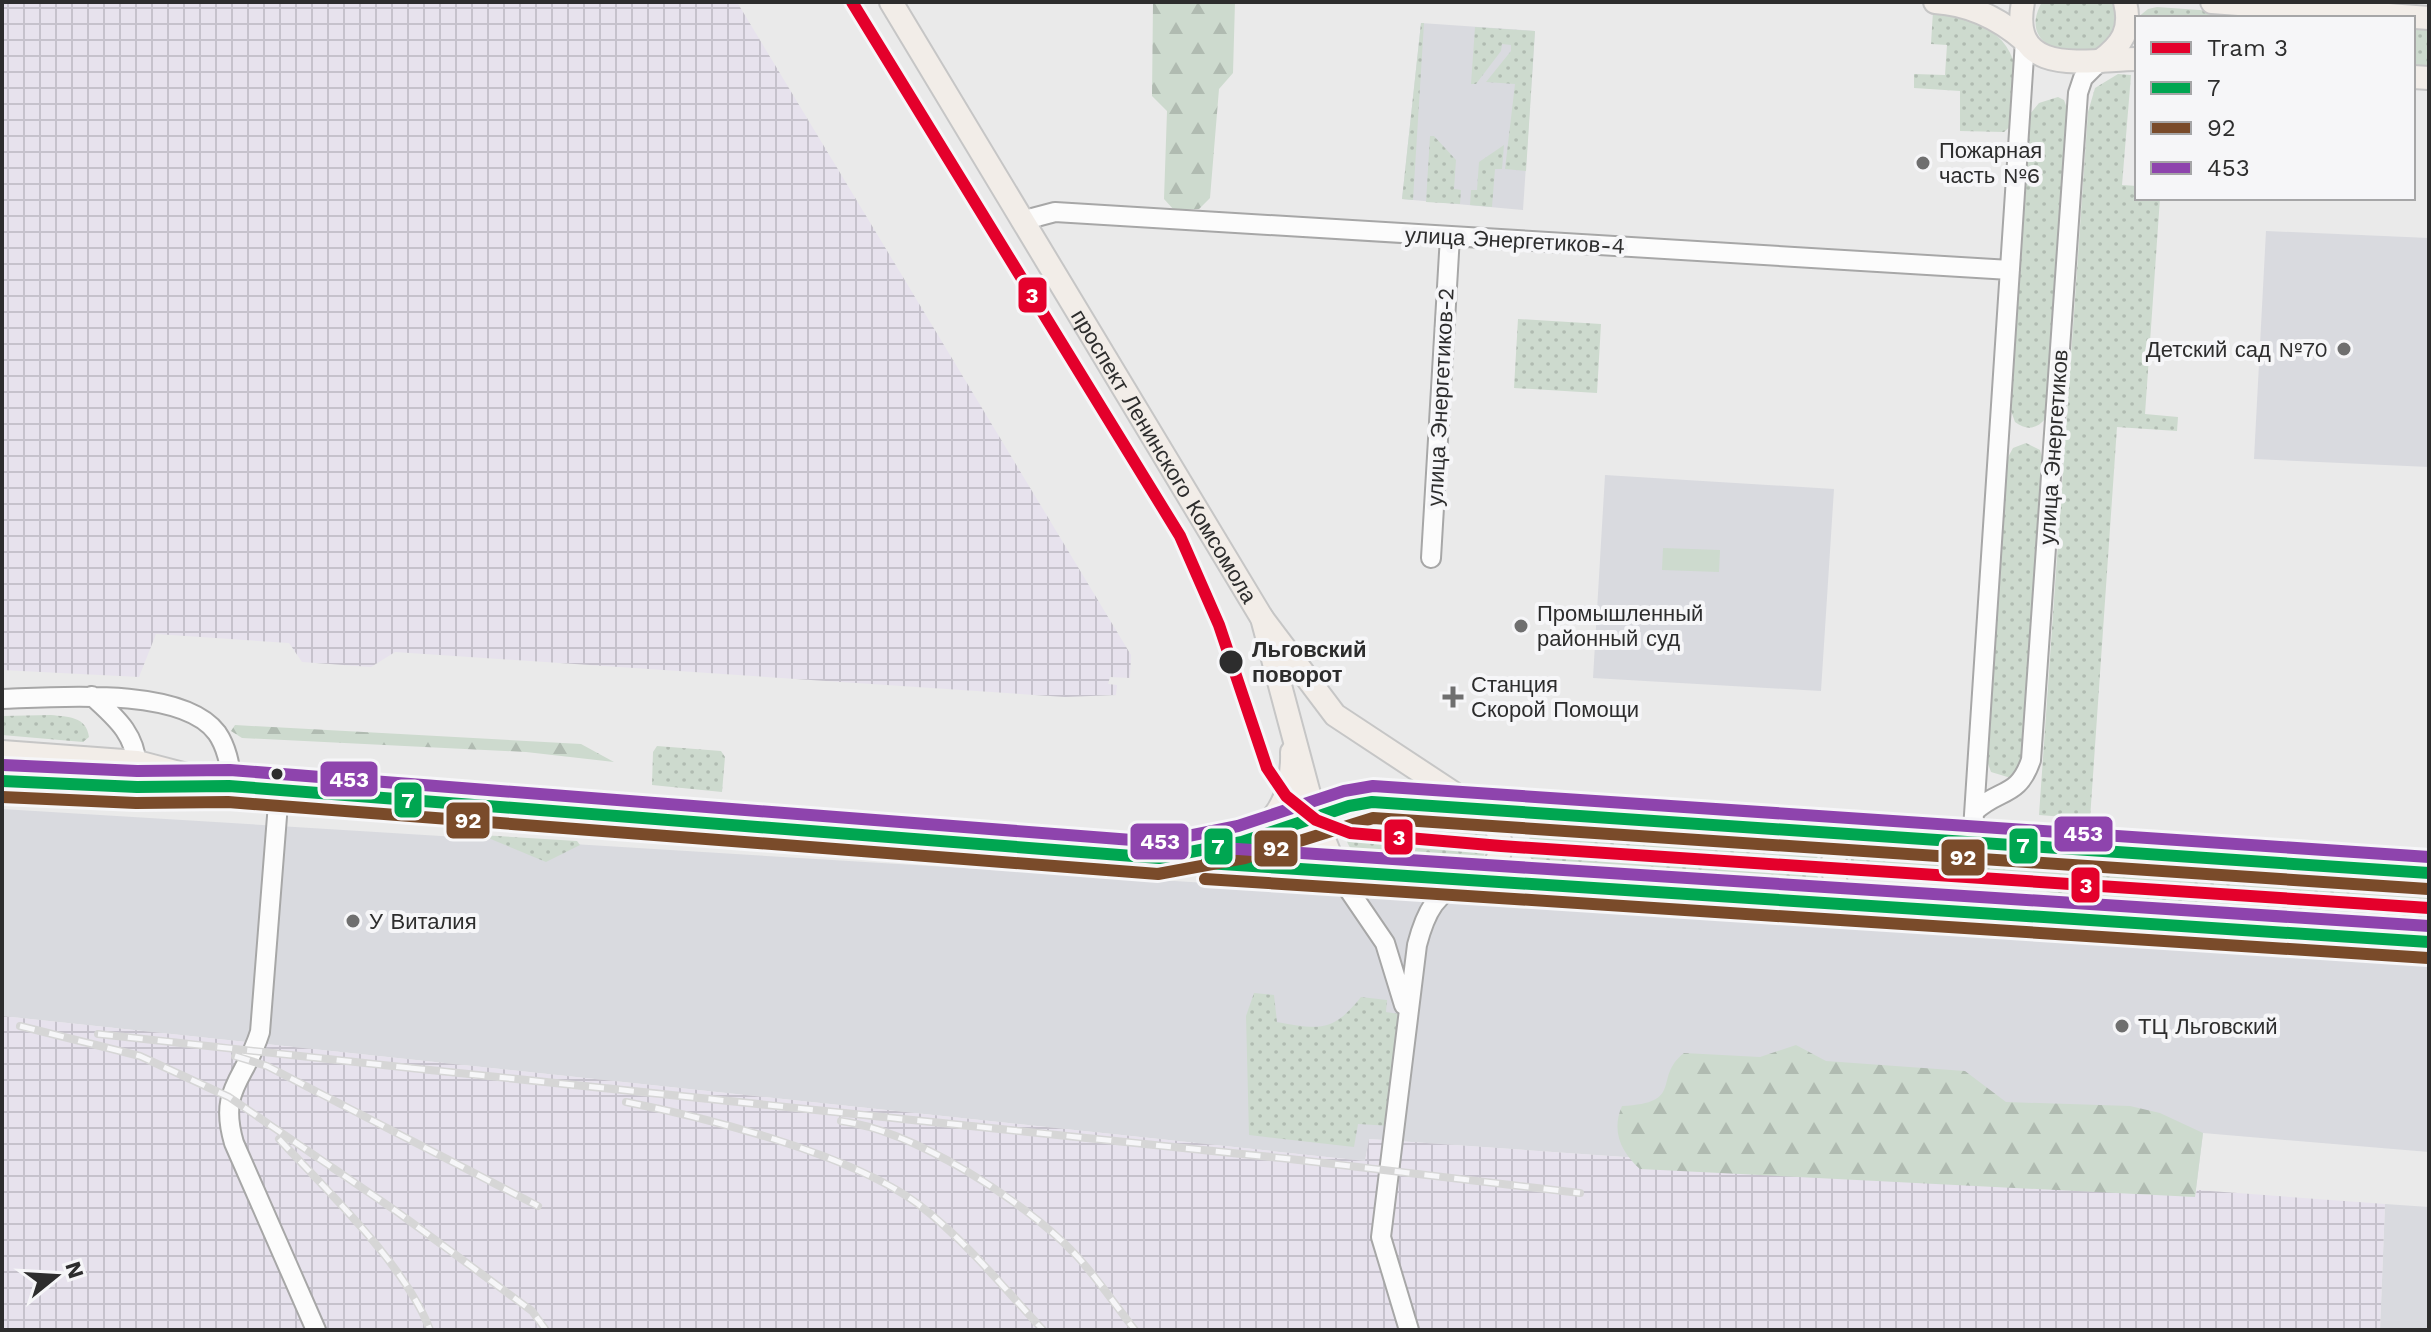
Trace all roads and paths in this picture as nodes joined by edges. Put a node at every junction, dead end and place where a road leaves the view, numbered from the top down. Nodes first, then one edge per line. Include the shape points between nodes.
1 (891, 2) edge
2 (1949, 2) edge
3 (2023, 2) edge
4 (2125, 2) edge
5 (2212, 2) edge
6 (2402, 16) edge
7 (2025, 41) junction
8 (2135, 59) edge
9 (2099, 62) junction
10 (1021, 221) junction
11 (1450, 236) junction
12 (2010, 270) junction
13 (1431, 558) dead end
14 (1262, 618) junction
15 (92, 696) junction
16 (2, 699) edge
17 (1286, 699) junction
18 (2, 752) edge
19 (137, 762) junction
20 (2, 781) edge
21 (231, 786) junction
22 (137, 787) junction
23 (279, 791) junction
24 (1372, 802) junction
25 (1478, 809) junction
26 (1975, 811) junction
27 (1315, 816) junction
28 (1865, 835) junction
29 (1242, 842) junction
30 (1972, 845) junction
31 (1329, 852) junction
32 (1159, 858) junction
33 (2429, 873) edge
34 (1338, 874) junction
35 (1474, 879) junction
36 (1860, 903) junction
37 (2429, 942) edge
38 (1407, 1027) junction
39 (316, 1330) edge
40 (1409, 1330) edge

1 - 10 main road, проспект Ленинского Комсомола
2 - 7 main road via 2009,27
3 - 7 main road
4 - 9 main road via 2124,40
5 - 6 main road
7 - 9 main road via 2051,60
7 - 12 street
8 - 9 main road
9 - 26 street, улица Энергетиков via 2083,78 2078,93 2031,760 2014,790
10 - 11 street, улица Энергетиков-4 via 1055,212
10 - 14 main road, проспект Ленинского Комсомола
11 - 12 street, улица Энергетиков-4
11 - 13 street, улица Энергетиков-2
12 - 26 street
14 - 17 main road, проспект Ленинского Комсомола
14 - 25 main road via 1335,715
15 - 16 street
15 - 19 street via 127,731
15 - 21 street via 195,712 217,732 228,754
17 - 27 main road, проспект Ленинского Комсомола
17 - 29 main road via 1292,760 1285,800 1263,828
18 - 19 main road
19 - 21 main road
19 - 22 street
20 - 22 main road
21 - 22 main road
21 - 23 main road
23 - 32 main road
23 - 39 street via 260,1032 229,1097 226,1116
24 - 25 main road
24 - 27 main road
24 - 31 main road via 1338,816 1329,829
25 - 28 main road
25 - 35 main road via 1496,825 1501,846 1494,867
26 - 30 street
27 - 29 main road
27 - 31 main road, проспект Ленинского Комсомола
28 - 30 main road
28 - 36 main road via 1839,846 1832,864 1837,889
29 - 32 main road
30 - 33 main road
31 - 34 main road, проспект Ленинского Комсомола
32 - 34 main road
34 - 35 main road
34 - 38 street via 1385,943 1396,969
35 - 36 main road
35 - 38 street via 1447,889 1423,921
36 - 37 main road
38 - 40 street via 1381,1237

